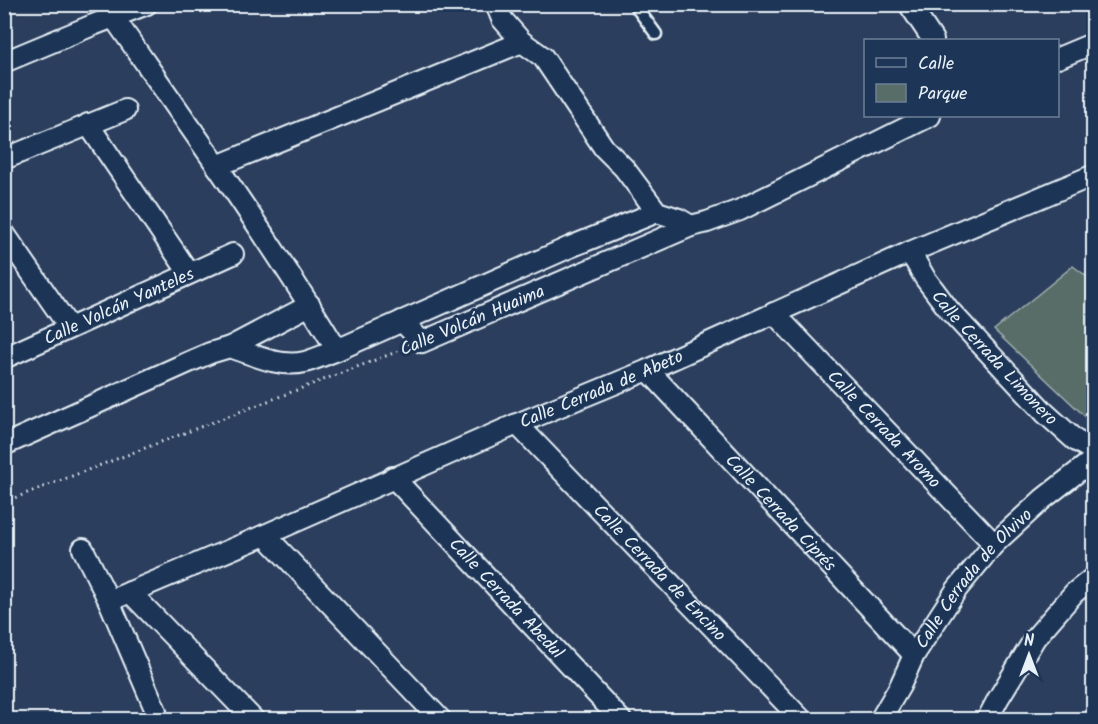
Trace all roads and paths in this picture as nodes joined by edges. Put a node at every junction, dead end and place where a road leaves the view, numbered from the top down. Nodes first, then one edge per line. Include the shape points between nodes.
1 (147, 4) edge
2 (496, 4) edge
3 (634, 4) edge
4 (909, 4) edge
5 (114, 18) junction
6 (656, 34) dead end
7 (932, 39) edge
8 (522, 42) junction
9 (1094, 43) edge
10 (1059, 58) edge
11 (4, 62) edge
12 (124, 110) dead end
13 (928, 117) edge
14 (88, 124) junction
15 (4, 159) edge
16 (217, 166) junction
17 (1094, 175) edge
18 (657, 212) junction
19 (691, 226) junction
20 (4, 233) edge
21 (910, 252) junction
22 (233, 254) dead end
23 (189, 273) junction
24 (310, 305) junction
25 (774, 313) junction
26 (402, 321) junction
27 (69, 327) junction
28 (422, 342) junction
29 (230, 347) junction
30 (337, 350) junction
31 (4, 358) edge
32 (648, 370) junction
33 (517, 423) junction
34 (4, 446) edge
35 (1094, 451) edge
36 (1094, 459) edge
37 (393, 477) junction
38 (4, 502) edge
39 (265, 535) junction
40 (994, 544) junction
41 (83, 549) dead end
42 (1094, 577) edge
43 (130, 592) junction
44 (109, 601) junction
45 (914, 655) junction
46 (157, 720) edge
47 (254, 720) edge
48 (441, 720) edge
49 (621, 720) edge
50 (802, 720) edge
51 (880, 720) edge
52 (987, 720) edge

1 - 5 street
2 - 8 street via 502,19
3 - 6 lane
4 - 7 street
5 - 11 street
5 - 16 street
8 - 16 street
8 - 18 street via 543,57 603,148 624,168
9 - 10 street
12 - 14 street
13 - 19 street, Calle Volcán Huaima via 740,210
14 - 15 street
14 - 23 street
16 - 24 street
17 - 21 street, Calle Cerrada de Abeto
18 - 19 street
18 - 26 street
19 - 28 street, Calle Volcán Huaima
20 - 27 street
21 - 25 street, Calle Cerrada de Abeto
21 - 35 street, Calle Cerrada Limonero via 949,310 1045,413
22 - 23 street, Calle Volcán Yanteles
23 - 27 street, Calle Volcán Yanteles
24 - 29 street
24 - 30 street
25 - 32 street, Calle Cerrada de Abeto
25 - 40 street, Calle Cerrada Aromo
26 - 28 street
26 - 30 street
27 - 31 street, Calle Volcán Yanteles
28 - 38 path, Calle Volcán Huaima
29 - 30 street via 289,364
29 - 34 street
32 - 33 street, Calle Cerrada de Abeto
32 - 45 street, Calle Cerrada Ciprés
33 - 37 street, Calle Cerrada de Abeto
33 - 50 street, Calle Cerrada de Encino
36 - 40 street, Calle Cerrada de Olvivo
37 - 39 street, Calle Cerrada de Abeto
37 - 49 street, Calle Cerrada Abedul
39 - 43 street, Calle Cerrada de Abeto
39 - 48 street
40 - 45 street, Calle Cerrada de Olvivo via 957,589
41 - 44 street
42 - 52 street via 1074,593 1035,638
43 - 44 street, Calle Cerrada de Abeto
43 - 47 street
44 - 46 street
45 - 51 street, Calle Cerrada de Olvivo

